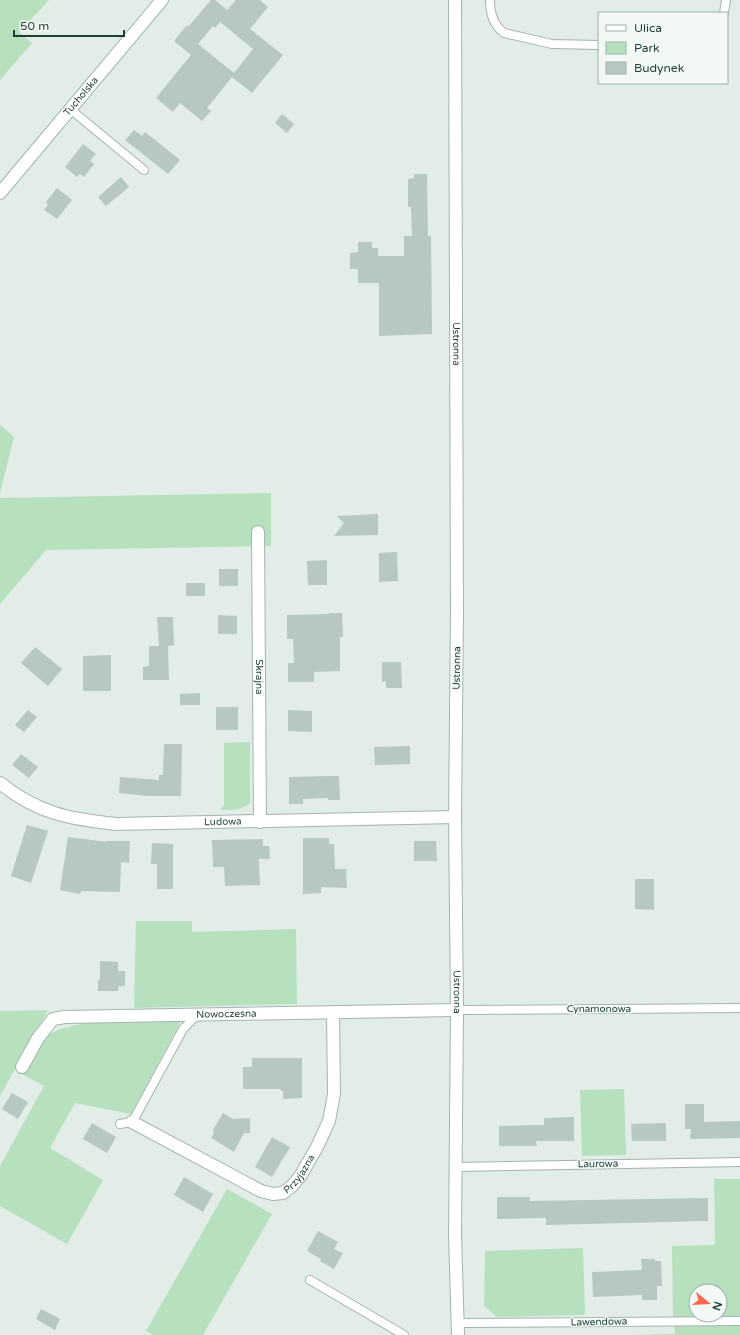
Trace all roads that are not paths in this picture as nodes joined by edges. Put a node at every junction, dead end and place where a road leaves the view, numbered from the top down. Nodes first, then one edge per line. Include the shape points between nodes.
1 (162, 0) edge
2 (455, 0) edge
3 (490, 0) edge
4 (726, 0) edge
5 (724, 12) edge
6 (598, 44) edge
7 (70, 109) junction
8 (144, 170) dead end
9 (0, 193) edge
10 (258, 532) dead end
11 (0, 783) edge
12 (455, 817) junction
13 (260, 822) junction
14 (740, 1008) edge
15 (457, 1010) junction
16 (333, 1013) junction
17 (197, 1015) junction
18 (22, 1067) dead end
19 (126, 1123) joint
20 (740, 1162) edge
21 (456, 1167) junction
22 (310, 1280) dead end
23 (740, 1321) edge
24 (458, 1329) edge
25 (404, 1335) edge

1 - 7 street, Tucholska
2 - 12 street, Ustronna
3 - 6 lane via 493,20 504,33 552,44
4 - 5 lane
7 - 8 lane
7 - 9 street, Tucholska
10 - 13 street, Skrajna
11 - 13 street, Ludowa via 37,808 88,821 116,824
12 - 13 street, Ludowa
12 - 15 street, Ustronna
14 - 15 lane, Cynamonowa
15 - 16 street, Nowoczesna
15 - 21 street, Ustronna
16 - 17 street, Nowoczesna
16 - 19 street, Przyjazna via 334,1094 329,1121 301,1176 283,1193 261,1191
17 - 18 street, Nowoczesna via 53,1019 38,1038
17 - 19 lane via 183,1029
20 - 21 lane, Laurowa
21 - 24 street, Ustronna
22 - 25 lane
23 - 24 lane, Lawendowa

